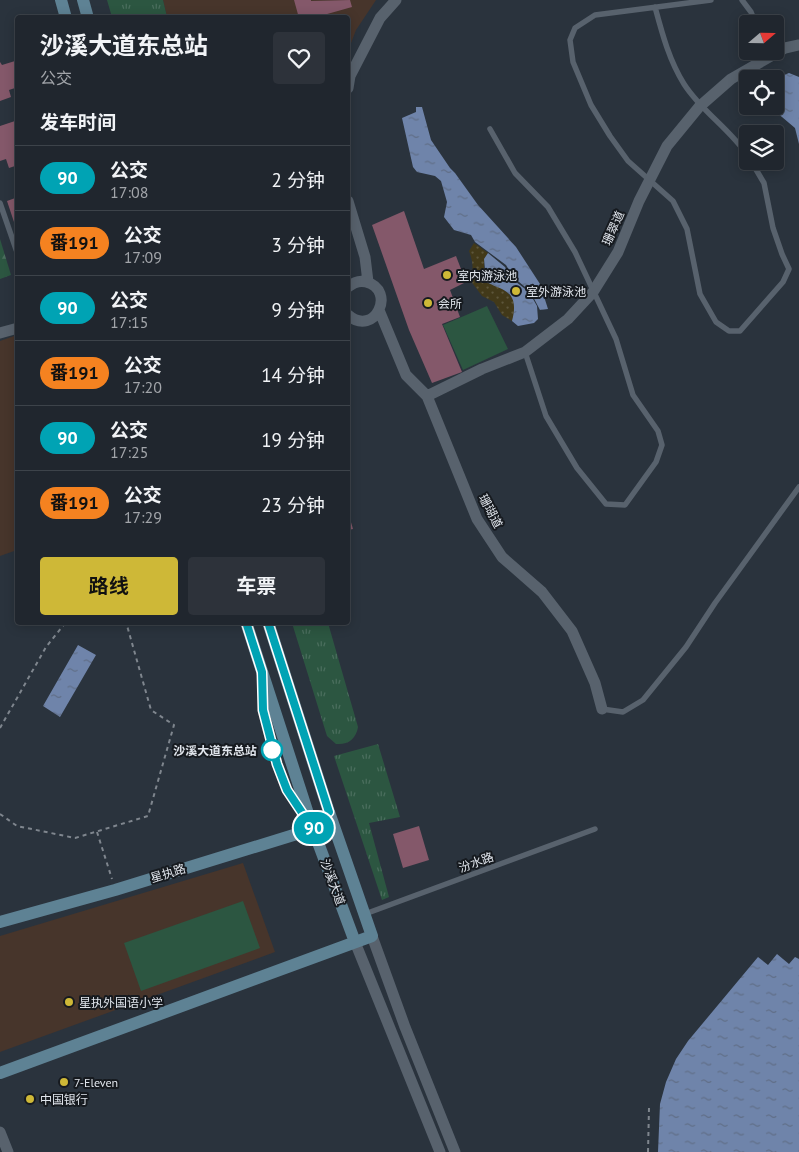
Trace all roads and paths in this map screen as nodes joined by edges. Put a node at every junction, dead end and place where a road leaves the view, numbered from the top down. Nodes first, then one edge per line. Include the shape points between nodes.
1 (61, 0) edge
2 (83, 0) edge
3 (396, 0) edge
4 (711, 0) edge
5 (742, 0) edge
6 (655, 7) junction
7 (65, 15) edge
8 (87, 15) edge
9 (752, 15) edge
10 (799, 45) edge
11 (784, 48) edge
12 (760, 60) edge
13 (350, 76) edge
14 (701, 105) junction
15 (490, 129) dead end
16 (739, 144) edge
17 (756, 170) edge
18 (650, 180) junction
19 (0, 203) edge
20 (350, 208) edge
21 (15, 246) edge
22 (368, 282) junction
23 (350, 286) edge
24 (593, 292) junction
25 (379, 310) junction
26 (350, 318) edge
27 (15, 329) edge
28 (0, 334) edge
29 (525, 352) junction
30 (427, 396) junction
31 (799, 487) edge
32 (64, 625) edge
33 (127, 625) edge
34 (247, 625) edge
35 (269, 625) edge
36 (602, 709) joint
37 (0, 728) edge
38 (329, 812) junction
39 (0, 814) edge
40 (313, 829) junction
41 (594, 829) dead end
42 (97, 832) junction
43 (115, 890) junction
44 (365, 914) junction
45 (0, 922) edge
46 (372, 936) junction
47 (355, 942) junction
48 (0, 1073) edge
49 (649, 1108) dead end
50 (0, 1132) edge
51 (8, 1152) edge
52 (440, 1152) edge
53 (456, 1152) edge
54 (648, 1152) edge

1 - 7 street
2 - 8 street
3 - 13 street via 380,18
4 - 6 lane
5 - 9 lane
6 - 14 lane via 664,41 684,84
6 - 18 lane via 594,15 575,28 570,40 573,62 591,105 628,161
10 - 11 street, 珊翠道
12 - 14 street, 珊翠道
14 - 16 lane
14 - 18 street, 珊翠道 via 667,146
15 - 24 lane via 515,173 548,207 575,252
17 - 18 lane via 764,183 773,228 789,269 783,282 740,330 730,331 716,322 700,294 687,229 673,201
18 - 24 street, 珊翠道 via 618,252
19 - 21 lane
20 - 22 street via 365,257
22 - 23 street via 360,281
22 - 25 street, 珊瑚道 via 380,294
24 - 29 street, 珊翠道 via 568,319
24 - 29 lane via 616,339 633,395 658,431 662,445 656,462 625,505 606,504 577,468 546,416
25 - 26 street via 366,321
25 - 30 street, 珊瑚道 via 406,375
27 - 28 street
29 - 30 street, 珊翠道
30 - 36 street, 珊瑚道 via 477,518 502,557 542,592 572,631
31 - 36 lane via 686,647 643,700 623,712
32 - 37 path via 46,647
33 - 42 path via 151,710 174,725 148,816
34 - 40 street, 沙溪大道
35 - 38 street, 沙溪大道
38 - 40 street, 星执路
38 - 44 street, 沙溪大道
39 - 42 path via 17,826 75,838
40 - 43 street, 星执路
40 - 47 street, 沙溪大道
41 - 44 lane, 汾水路
42 - 43 path
43 - 45 street, 星执路
44 - 46 street, 沙溪大道
46 - 47 street
46 - 53 street
47 - 48 street
47 - 52 street
49 - 54 path
50 - 51 street

